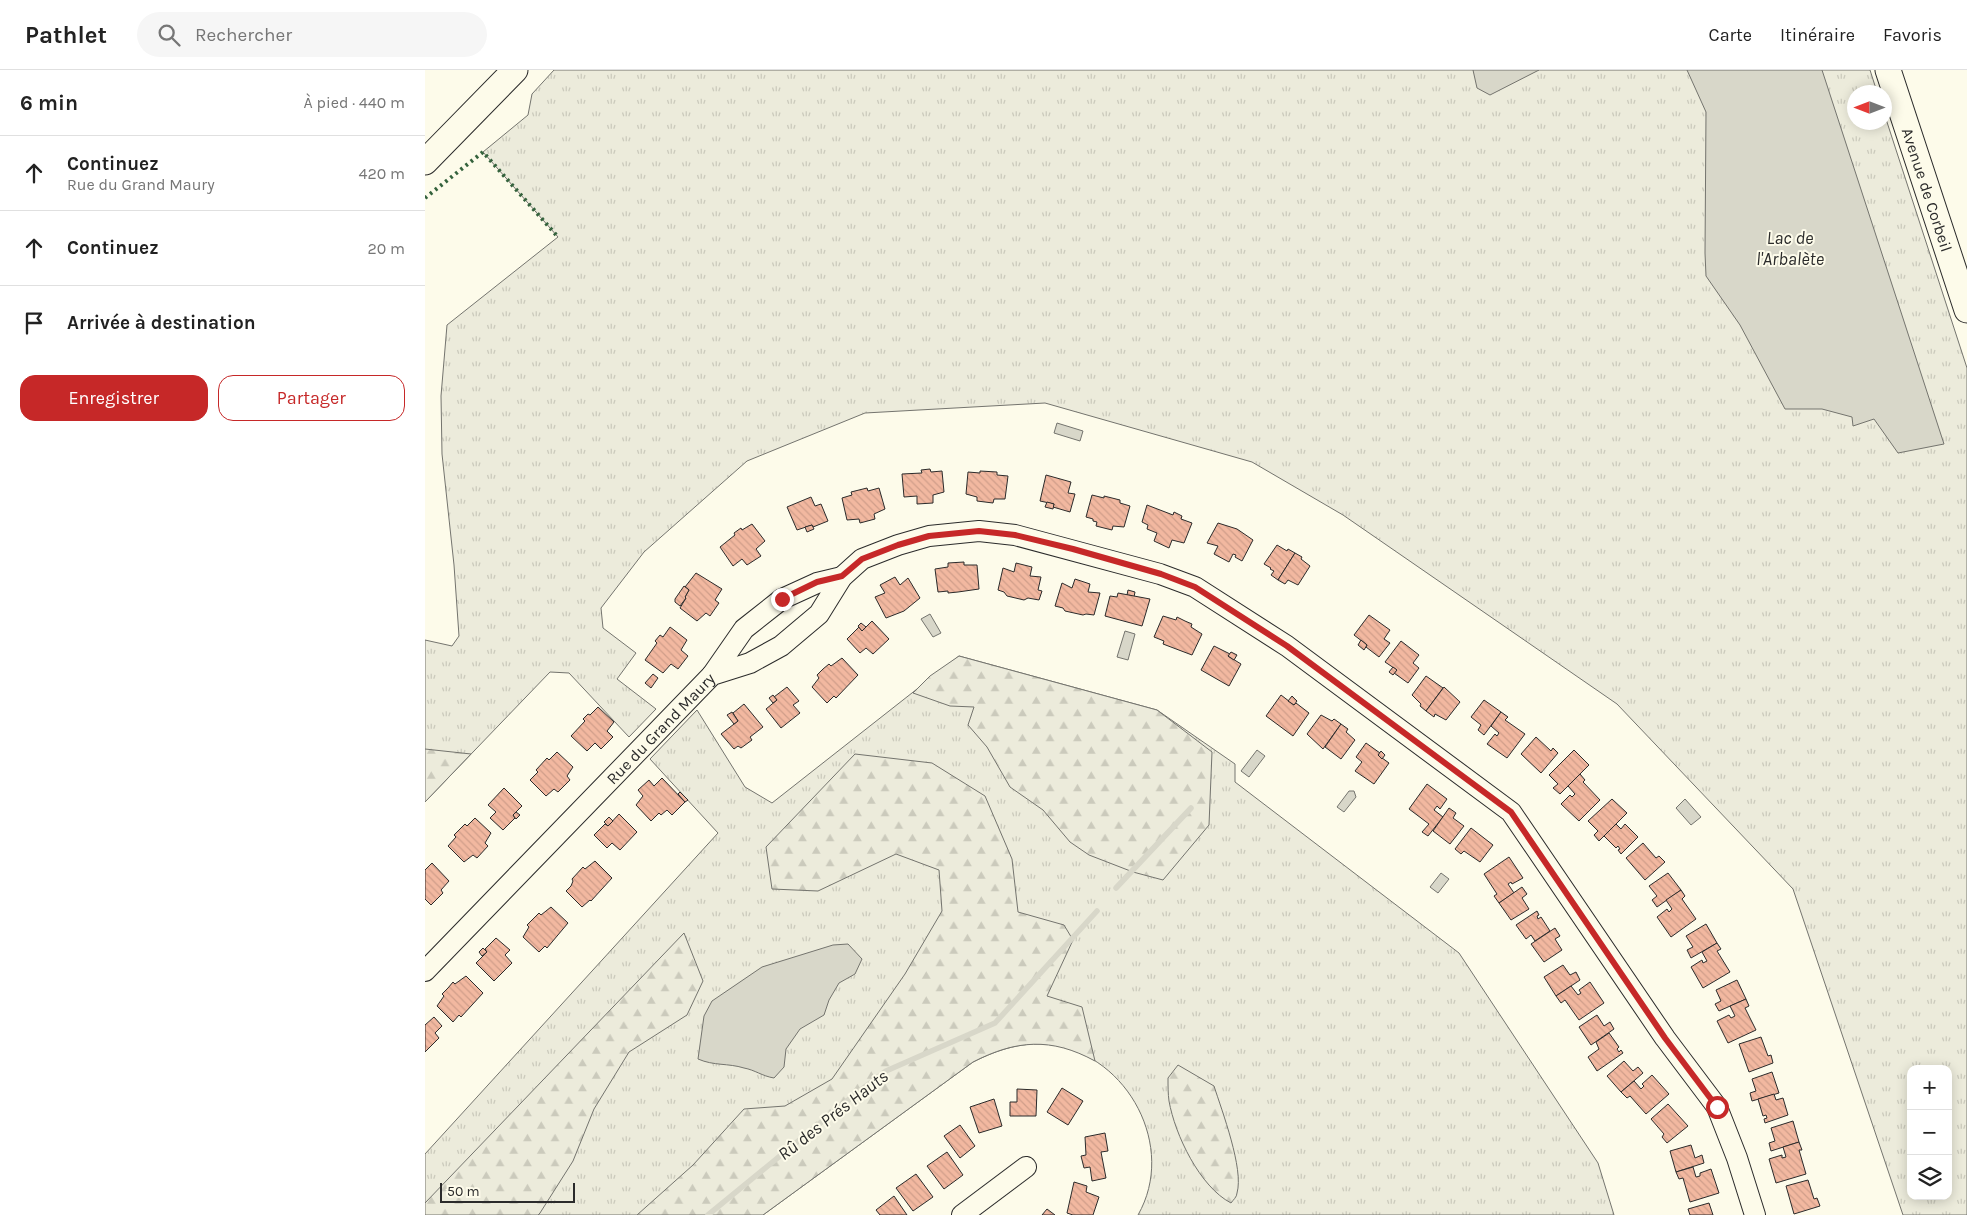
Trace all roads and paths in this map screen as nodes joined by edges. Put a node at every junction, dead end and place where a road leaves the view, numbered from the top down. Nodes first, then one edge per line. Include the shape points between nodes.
1 (515, 70) edge
2 (1888, 70) edge
3 (425, 162) edge
4 (1967, 310) edge
5 (842, 576) junction
6 (712, 675) junction
7 (425, 971) edge
8 (1026, 1167) dead end
9 (962, 1215) edge
10 (1755, 1215) edge

1 - 3 main road
2 - 4 main road, Avenue de Corbeil
5 - 6 street via 817,582 782,599 745,629
5 - 6 street, Rue du Grand Maury via 819,614 781,646 750,663
5 - 10 street, Rue du Grand Maury via 862,559 929,536 979,531 1015,535 1161,574 1195,587 1275,638 1511,812 1665,1038 1717,1107
6 - 7 street, Rue du Grand Maury
8 - 9 street

